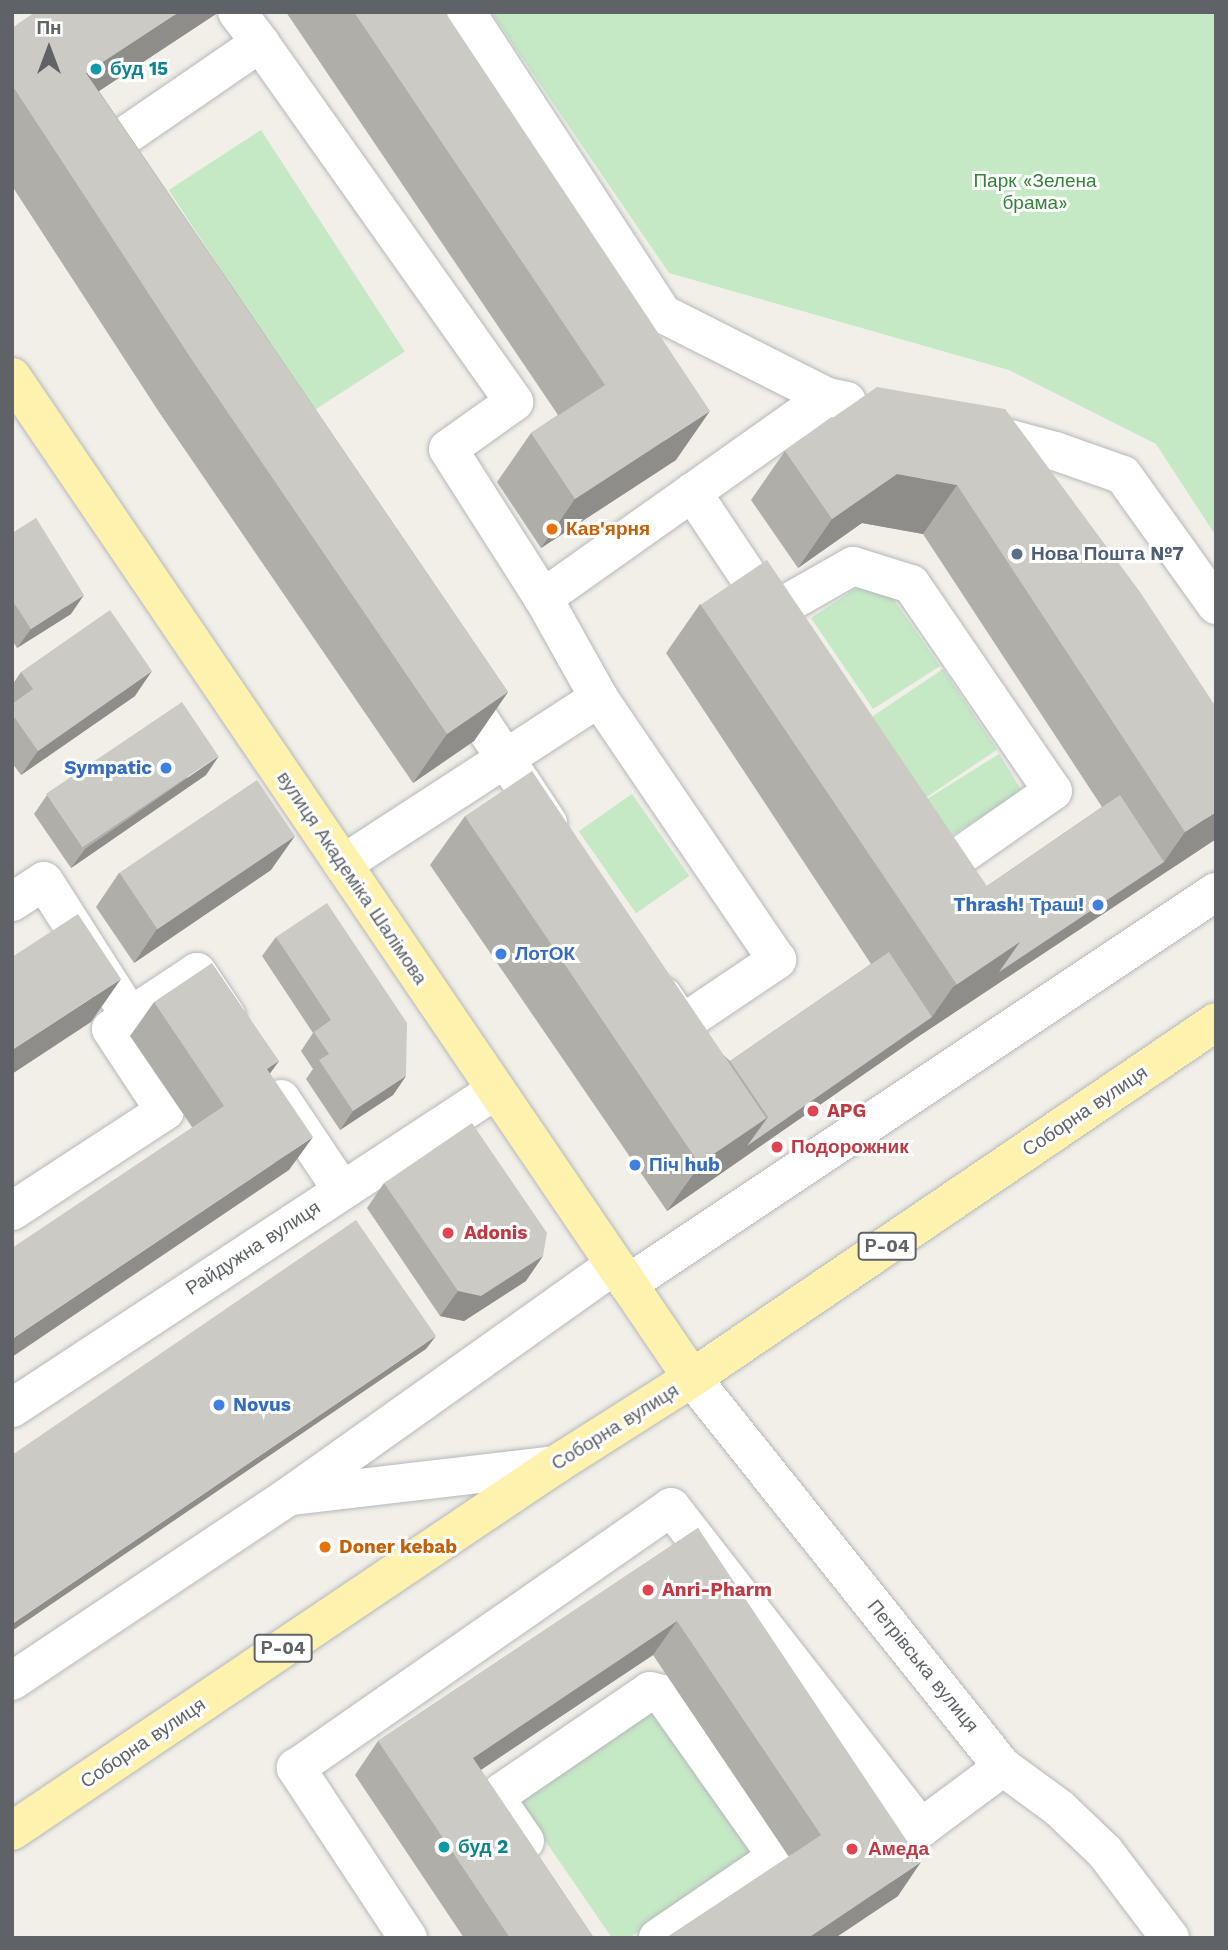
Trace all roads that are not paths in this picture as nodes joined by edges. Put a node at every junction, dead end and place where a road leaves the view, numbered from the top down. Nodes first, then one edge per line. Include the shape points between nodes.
1 (237, 12) edge
2 (466, 12) edge
3 (260, 43) junction
4 (133, 197) edge
5 (12, 376) edge
6 (827, 397) junction
7 (878, 408) edge
8 (942, 422) edge
9 (1055, 451) junction
10 (692, 492) junction
11 (1064, 492) edge
12 (543, 598) junction
13 (1216, 605) edge
14 (437, 656) edge
15 (599, 698) junction
16 (506, 759) junction
17 (567, 851) edge
18 (343, 864) junction
19 (934, 873) edge
20 (1216, 892) edge
21 (12, 902) edge
22 (644, 966) edge
23 (130, 1016) junction
24 (1216, 1022) edge
25 (243, 1041) edge
26 (265, 1075) edge
27 (496, 1090) junction
28 (342, 1190) junction
29 (12, 1212) edge
30 (621, 1274) junction
31 (692, 1378) junction
32 (12, 1408) edge
33 (555, 1465) junction
34 (288, 1497) junction
35 (12, 1681) edge
36 (1003, 1767) junction
37 (12, 1831) edge
38 (545, 1871) edge
39 (408, 1938) edge
40 (658, 1938) edge
41 (1170, 1938) edge

1 - 3 street
2 - 6 street via 663,314
3 - 4 street via 103,151
3 - 12 street via 514,402 448,449
5 - 18 main road, вулиця Академіка Шалімова
6 - 7 street
6 - 10 street
8 - 9 street
9 - 11 street
9 - 13 street via 1123,475
10 - 12 street
10 - 19 street via 772,612 853,566 911,584 1053,790
12 - 15 street
14 - 16 street
15 - 16 street
15 - 22 street via 777,960 682,1024
16 - 17 street
16 - 18 street
18 - 27 main road, вулиця Академіка Шалімова
20 - 30 street
21 - 23 street via 44,881
23 - 25 street via 197,972
23 - 29 street via 110,1029 165,1111
24 - 31 main road, Соборна вулиця / Р-04
26 - 28 street
27 - 28 street, Райдужна вулиця
27 - 30 main road, вулиця Академіка Шалімова
28 - 32 street, Райдужна вулиця
30 - 31 main road, вулиця Академіка Шалімова
30 - 34 street
31 - 33 main road, Соборна вулиця / Р-04
31 - 36 street, Петрівська вулиця
33 - 34 street
33 - 37 main road, Соборна вулиця / Р-04
34 - 35 street
36 - 39 street via 921,1828 809,1712 671,1507 296,1768
36 - 41 street, Петрівська вулиця via 1059,1808 1105,1852
38 - 40 street via 499,1803 502,1793 650,1691 662,1694 722,1770 773,1851 771,1861

